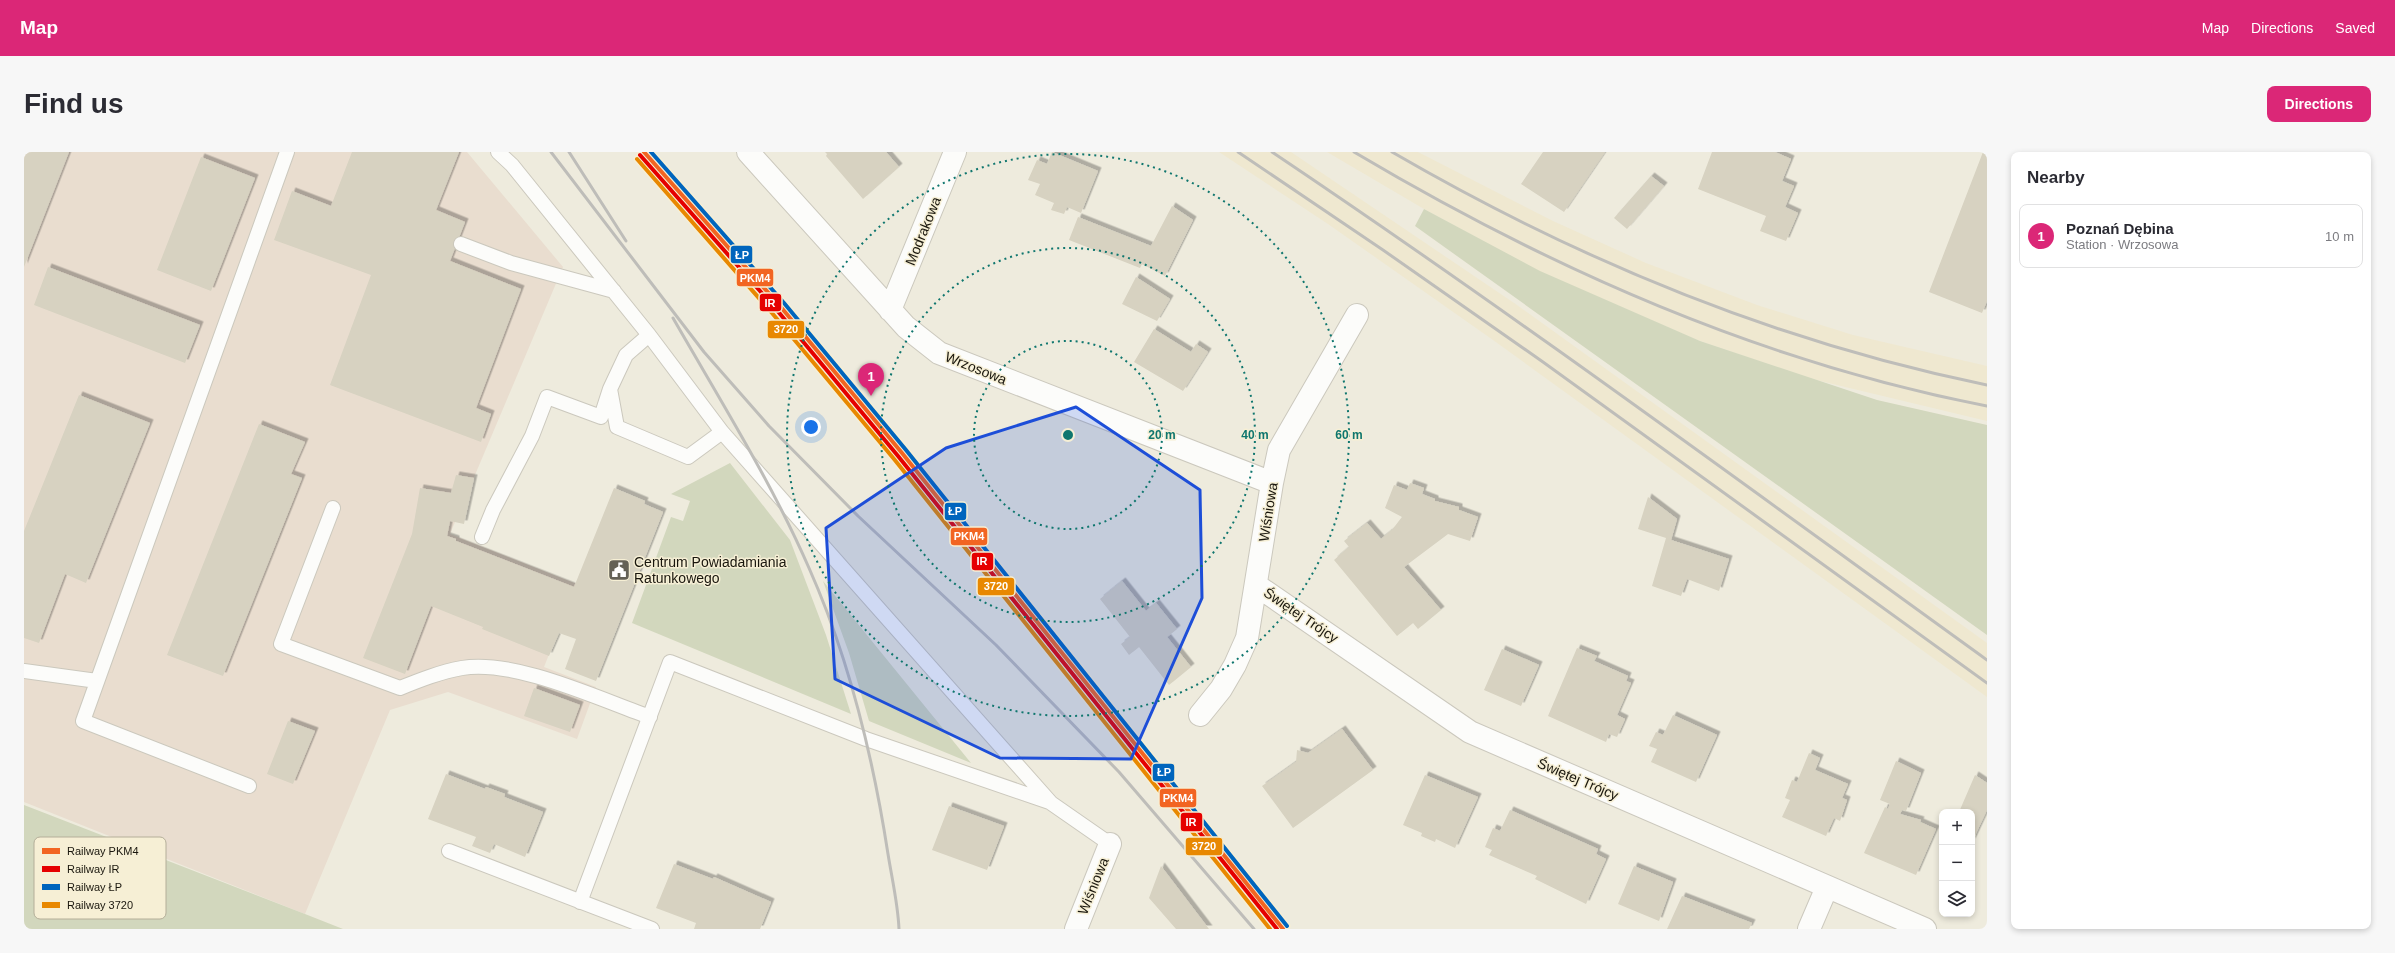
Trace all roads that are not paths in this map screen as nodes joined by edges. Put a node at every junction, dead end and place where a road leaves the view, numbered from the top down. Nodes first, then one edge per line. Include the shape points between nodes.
1 (287, 152) edge
2 (498, 152) edge
3 (748, 152) edge
4 (955, 152) edge
5 (460, 244) dead end
6 (614, 291) junction
7 (890, 310) junction
8 (1357, 315) dead end
9 (649, 335) junction
10 (610, 389) junction
11 (601, 417) junction
12 (617, 427) junction
13 (722, 432) junction
14 (1272, 484) junction
15 (333, 508) dead end
16 (482, 537) dead end
17 (1256, 585) junction
18 (24, 671) edge
19 (97, 681) junction
20 (1200, 715) dead end
21 (650, 717) junction
22 (249, 786) dead end
23 (1051, 803) junction
24 (1110, 844) joint
25 (448, 851) dead end
26 (1827, 887) junction
27 (580, 902) junction
28 (652, 929) edge
29 (1076, 929) edge
30 (1809, 929) edge
31 (1925, 929) edge

1 - 19 lane
2 - 6 lane via 512,165
3 - 7 street, Wrzosowa
4 - 7 street, Modrakowa
5 - 6 lane via 510,263
6 - 9 lane
7 - 14 street, Wrzosowa via 922,342 939,353
8 - 14 street, Wiśniowa via 1286,436 1279,450
9 - 10 lane via 626,355
9 - 13 lane
10 - 11 lane
10 - 12 lane
11 - 12 lane
11 - 16 lane via 546,397 532,436 493,510
12 - 13 lane via 688,456
13 - 23 lane
14 - 17 street, Wiśniowa
15 - 21 lane via 281,644 400,688 463,668 499,668 537,676
17 - 20 street, Wiśniowa via 1247,638 1224,683
17 - 26 street, Świętej Trójcy via 1470,732
18 - 19 lane
19 - 22 lane via 83,721
21 - 23 lane via 670,662 866,739
21 - 27 lane
23 - 24 lane
24 - 29 street, Wiśniowa
25 - 27 lane
26 - 30 street
26 - 31 street, Świętej Trójcy
27 - 28 lane

